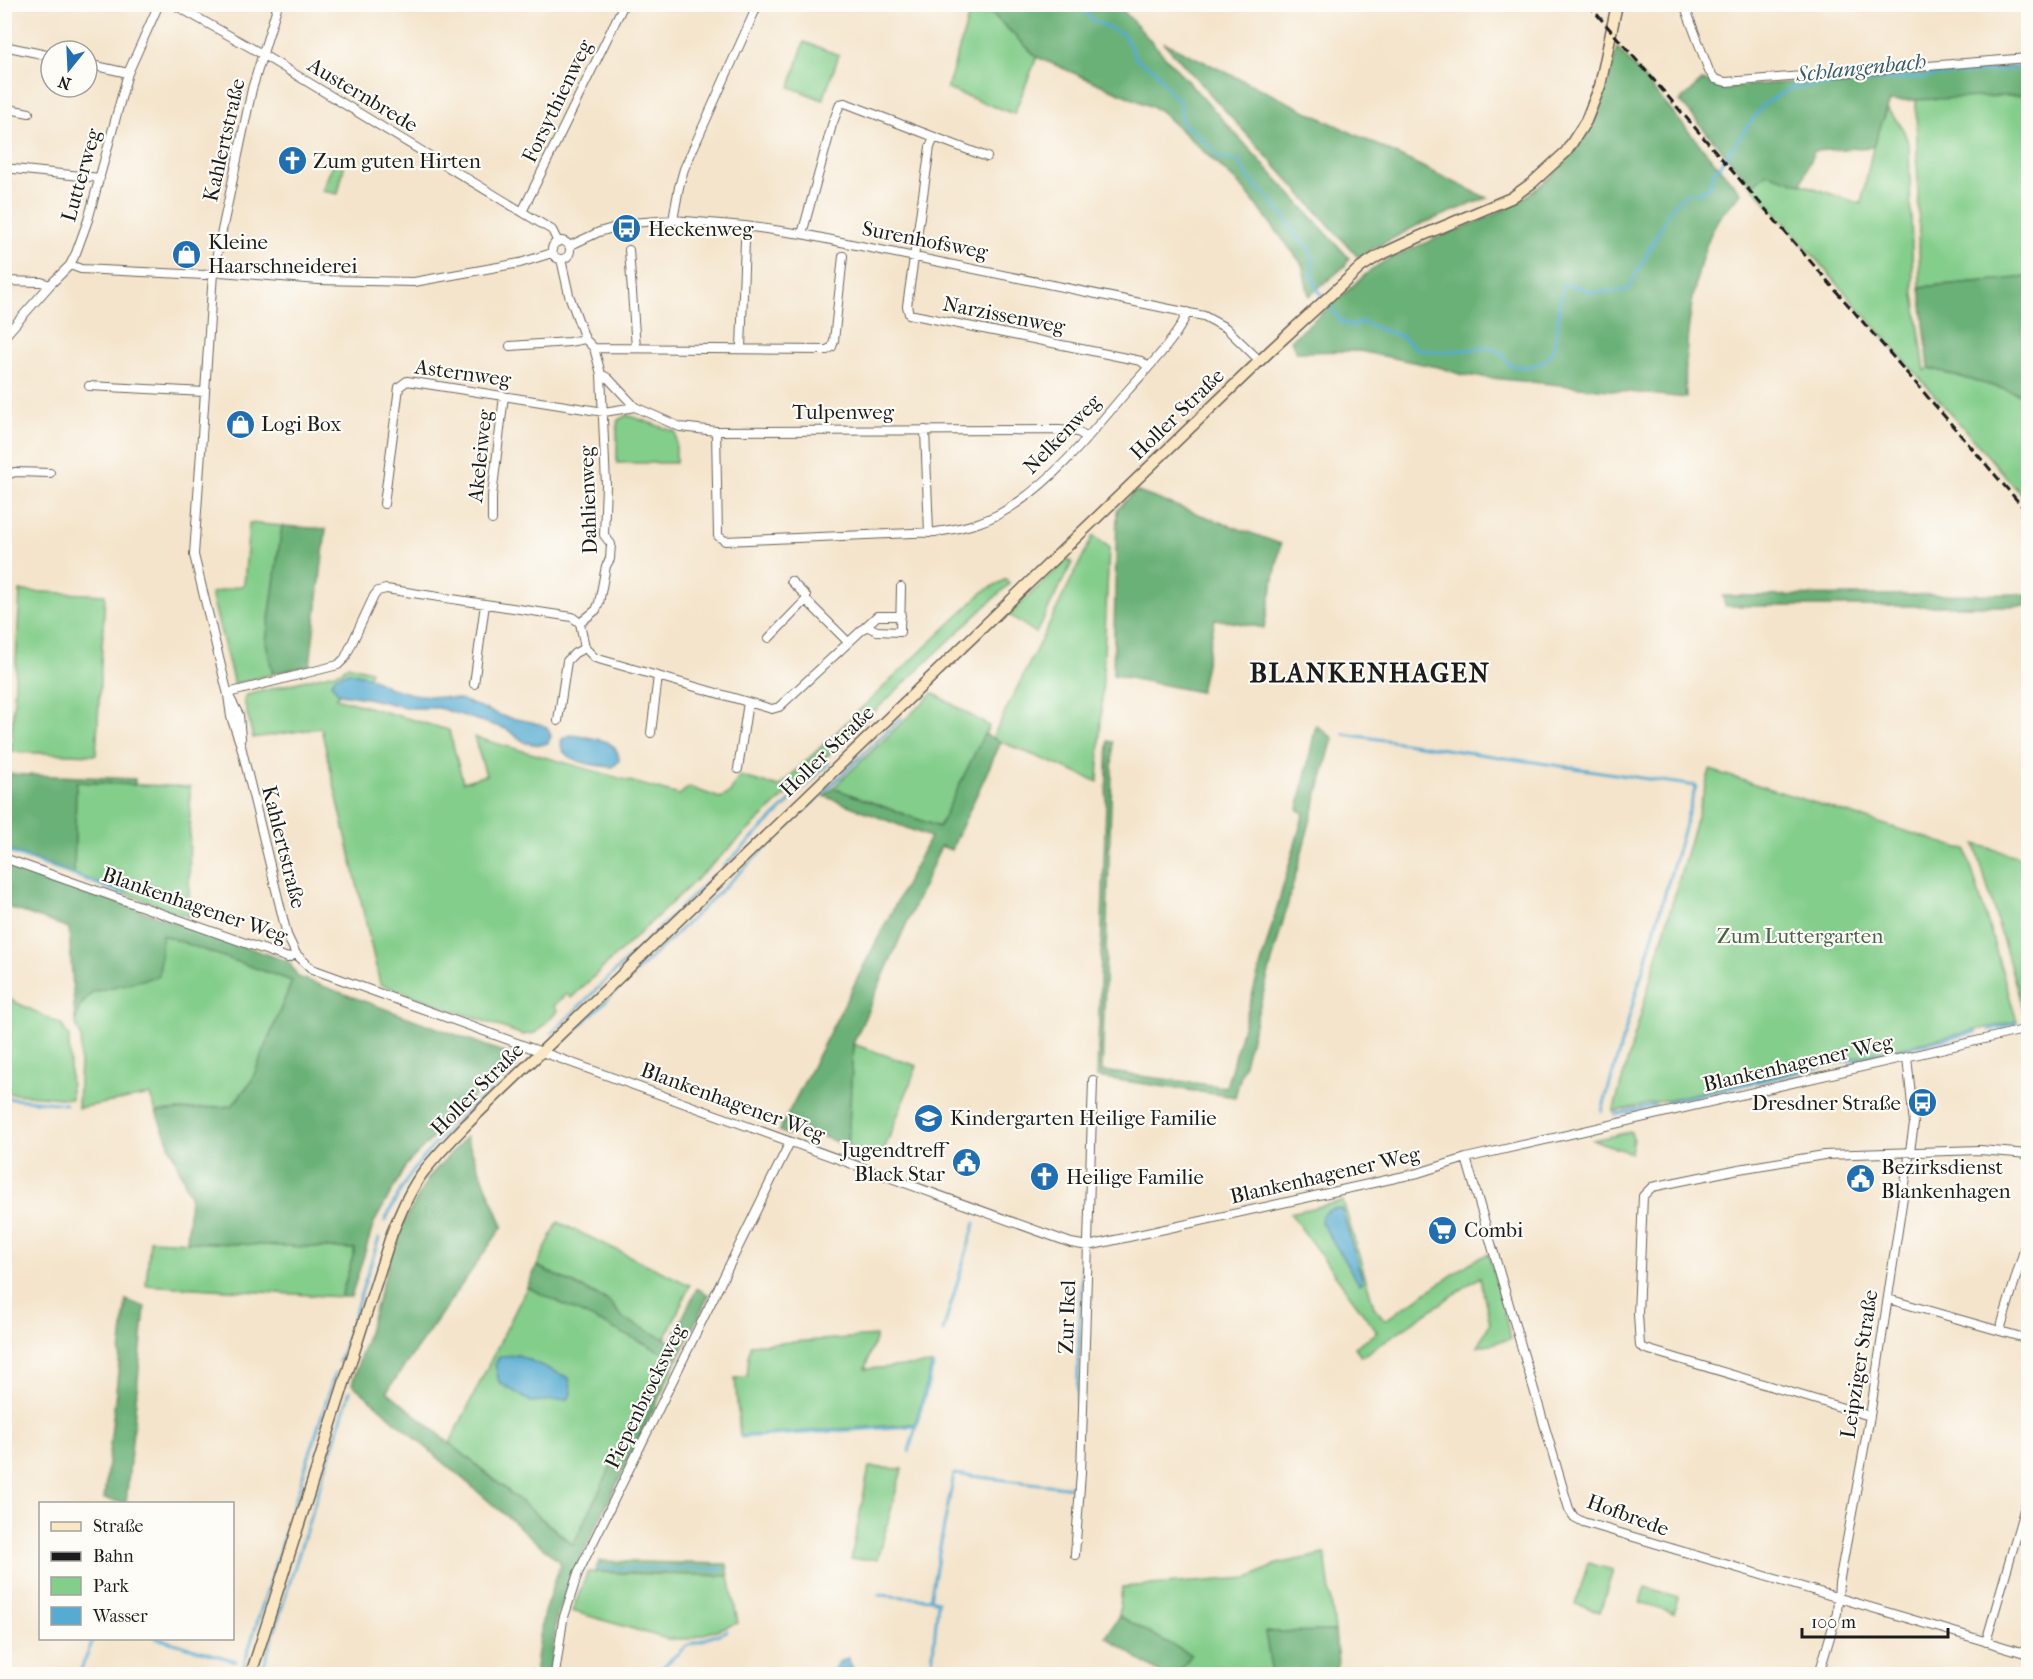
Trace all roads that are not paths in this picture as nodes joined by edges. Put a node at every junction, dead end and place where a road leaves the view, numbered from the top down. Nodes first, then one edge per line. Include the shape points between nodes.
1 (159, 4) edge
2 (173, 4) edge
3 (278, 4) edge
4 (758, 4) edge
5 (1617, 4) edge
6 (1684, 4) edge
7 (620, 6) edge
8 (4, 46) edge
9 (39, 53) edge
10 (262, 55) junction
11 (2028, 58) edge
12 (99, 67) edge
13 (128, 73) junction
14 (4, 108) edge
15 (29, 113) dead end
16 (934, 138) junction
17 (987, 157) dead end
18 (4, 168) edge
19 (100, 178) junction
20 (522, 212) junction
21 (673, 220) junction
22 (802, 234) junction
23 (745, 241) dead end
24 (558, 242) junction
25 (569, 246) junction
26 (629, 250) dead end
27 (552, 253) junction
28 (843, 256) dead end
29 (915, 256) junction
30 (561, 259) junction
31 (70, 265) junction
32 (213, 273) junction
33 (4, 280) edge
34 (50, 285) junction
35 (1187, 312) junction
36 (4, 337) edge
37 (585, 339) junction
38 (510, 346) dead end
39 (594, 348) junction
40 (636, 348) junction
41 (741, 348) junction
42 (1260, 361) junction
43 (1148, 367) junction
44 (601, 374) junction
45 (89, 386) dead end
46 (205, 392) junction
47 (504, 396) junction
48 (635, 407) junction
49 (604, 412) junction
50 (925, 430) junction
51 (716, 431) junction
52 (1086, 437) junction
53 (50, 473) dead end
54 (4, 476) edge
55 (384, 504) dead end
56 (492, 520) dead end
57 (928, 533) junction
58 (791, 581) dead end
59 (901, 587) dead end
60 (806, 600) junction
61 (485, 604) junction
62 (901, 616) junction
63 (580, 623) junction
64 (866, 626) junction
65 (769, 638) dead end
66 (848, 642) junction
67 (585, 648) junction
68 (658, 676) junction
69 (474, 684) dead end
70 (228, 694) junction
71 (748, 702) junction
72 (558, 721) dead end
73 (651, 733) dead end
74 (738, 769) dead end
75 (4, 858) edge
76 (296, 954) junction
77 (2028, 1029) edge
78 (541, 1053) junction
79 (1907, 1057) junction
80 (1093, 1080) dead end
81 (790, 1142) junction
82 (1910, 1152) junction
83 (2028, 1154) edge
84 (1466, 1158) junction
85 (2028, 1237) edge
86 (1088, 1246) junction
87 (1888, 1299) junction
88 (2000, 1330) junction
89 (2028, 1338) edge
90 (1870, 1416) junction
91 (2028, 1496) edge
92 (1075, 1555) dead end
93 (1837, 1599) junction
94 (1986, 1642) junction
95 (2028, 1654) edge
96 (252, 1674) edge
97 (555, 1674) edge
98 (1819, 1674) edge

1 - 13 street, Lutterweg
2 - 10 street, Austernbrede
3 - 10 street, Kahlertstraße
4 - 21 street via 684,169
5 - 42 street, Holler Straße via 1600,86 1586,121 1566,152 1511,198 1361,267
6 - 11 street via 1709,70 1715,79 1726,82
7 - 20 street, Forsythienweg
8 - 9 street
10 - 20 street, Austernbrede
10 - 32 street, Kahlertstraße
12 - 13 street
13 - 19 street, Lutterweg
14 - 15 street
16 - 17 street
16 - 22 street via 840,104
16 - 29 street
18 - 19 street
19 - 31 street, Lutterweg
20 - 24 street, Austernbrede via 552,230
21 - 22 street, Surenhofsweg
21 - 25 street, Surenhofsweg via 630,223
22 - 29 street, Surenhofsweg
23 - 41 street
24 - 25 street
24 - 27 street
25 - 30 street via 569,255
26 - 40 street
27 - 30 street
27 - 32 street via 520,263 414,282
28 - 41 street via 832,347
29 - 35 street, Surenhofsweg
29 - 43 street, Narzissenweg via 909,314 1141,361
30 - 37 street
31 - 32 street via 92,270
31 - 34 street, Lutterweg
32 - 46 street, Kahlertstraße
33 - 34 street
34 - 36 street, Lutterweg
35 - 42 street, Surenhofsweg via 1218,322
35 - 43 street, Nelkenweg via 1184,322
37 - 38 street
37 - 39 street
39 - 40 street
39 - 44 street, Dahlienweg
40 - 41 street
42 - 78 street, Holler Straße
43 - 52 street, Nelkenweg
44 - 48 street
44 - 49 street, Dahlienweg
45 - 46 street
46 - 70 street, Kahlertstraße via 194,555
47 - 49 street, Asternweg
47 - 55 street, Asternweg via 403,383 399,387
47 - 56 street, Akeleiweg
48 - 49 street
48 - 51 street, Tulpenweg via 680,427
49 - 63 street, Dahlienweg via 604,535 611,544 610,559 596,610
50 - 51 street, Tulpenweg
50 - 52 street, Tulpenweg via 1059,430
50 - 57 street
51 - 57 street, Nelkenweg via 718,536 725,542
52 - 57 street, Nelkenweg via 1017,504 965,528
53 - 54 street via 15,472
58 - 60 street
59 - 62 street
60 - 65 street
60 - 66 street
61 - 63 street via 572,617
61 - 69 street
61 - 70 street via 378,591 338,665
62 - 64 street via 877,616
62 - 64 street via 900,632 877,631
63 - 67 street
64 - 66 street
66 - 71 street via 779,707 771,709
67 - 68 street via 596,658
67 - 72 street via 567,661
68 - 71 street
68 - 73 street
70 - 76 street, Kahlertstraße via 239,715 241,746 287,934
71 - 74 street
75 - 76 street, Blankenhagener Weg via 288,958
76 - 78 street, Blankenhagener Weg via 312,969
77 - 79 street, Blankenhagener Weg
78 - 81 street, Blankenhagener Weg
78 - 96 street, Holler Straße via 430,1165 405,1203 392,1233
79 - 82 street, Leipziger Straße via 1914,1124
79 - 84 street, Blankenhagener Weg
80 - 86 street, Zur Ikel
81 - 86 street, Blankenhagener Weg via 1071,1244
81 - 97 street, Piepenbrocksweg via 578,1573 563,1620
82 - 83 street via 1980,1150
82 - 87 street, Leipziger Straße
82 - 90 street via 1794,1159 1652,1187 1642,1196 1640,1346
84 - 86 street, Blankenhagener Weg via 1418,1173
84 - 93 street, Hofbrede via 1574,1517
85 - 88 street
86 - 92 street, Zur Ikel
87 - 88 street
87 - 90 street, Leipziger Straße
88 - 89 street
90 - 93 street, Leipziger Straße
91 - 94 street
93 - 94 street, Hofbrede
93 - 98 street, Leipziger Straße via 1837,1613
94 - 95 street, Hofbrede

